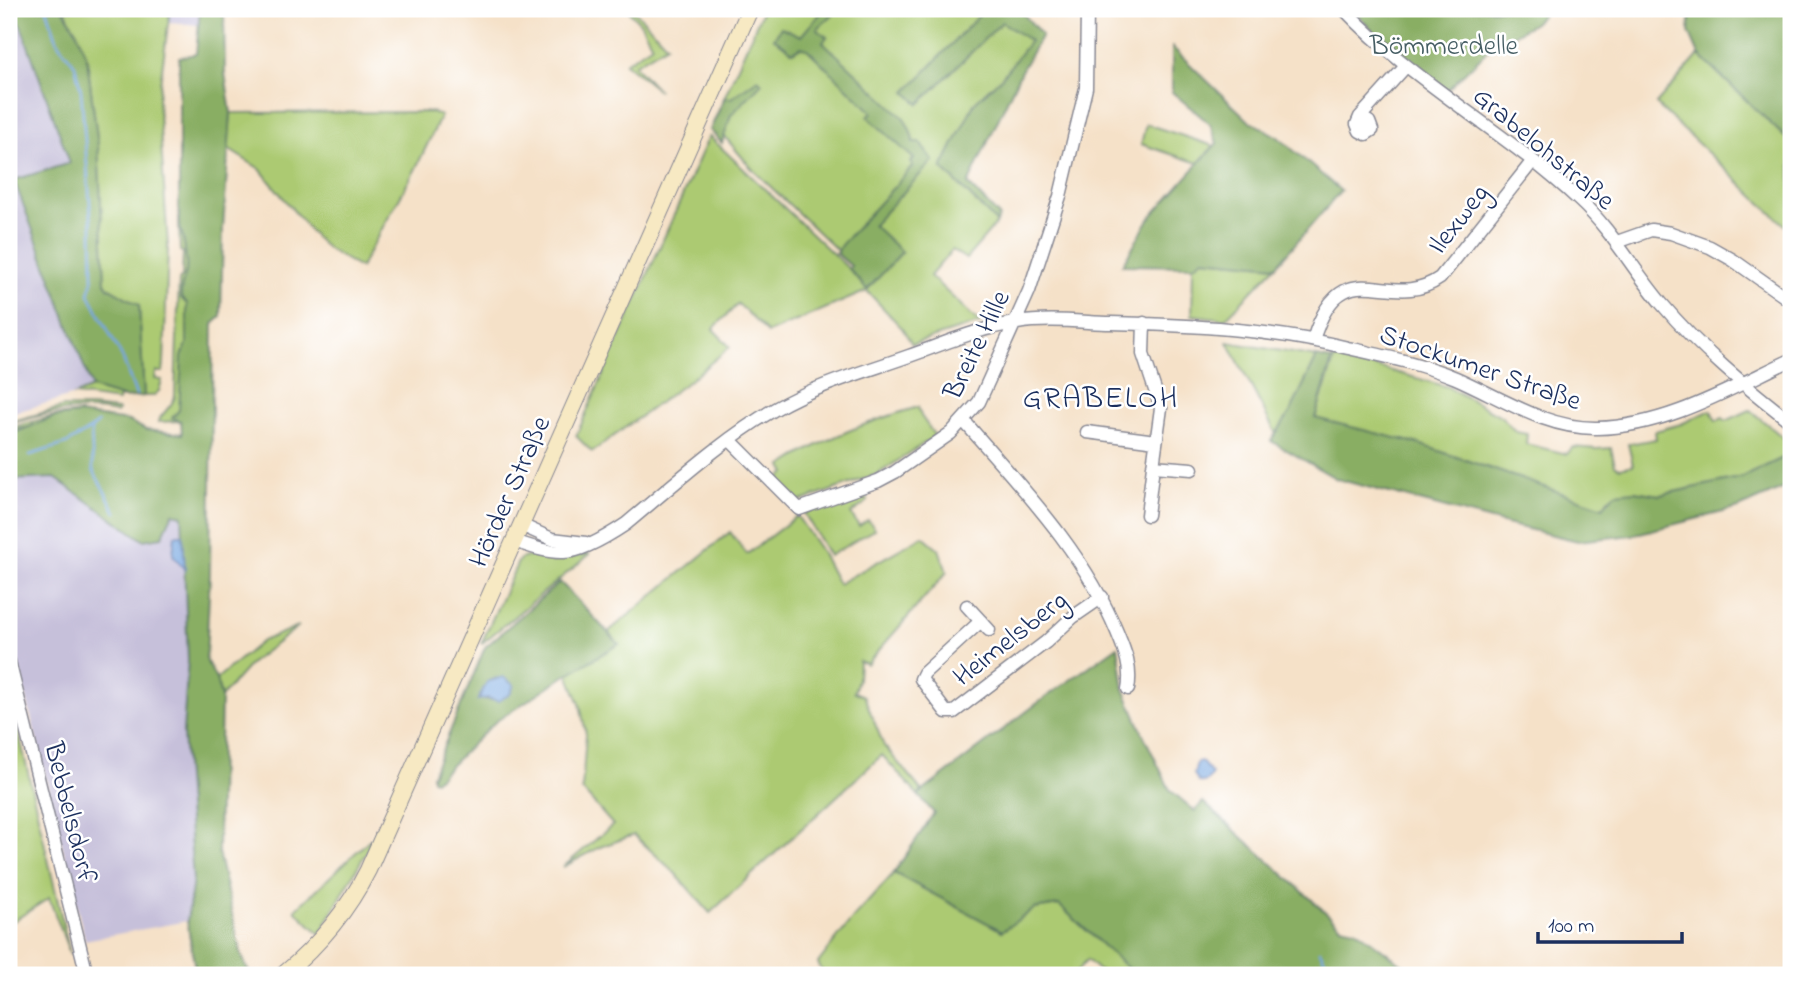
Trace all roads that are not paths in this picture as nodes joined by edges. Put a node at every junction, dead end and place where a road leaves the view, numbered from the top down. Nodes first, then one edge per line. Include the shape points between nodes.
1 (750, 9) edge
2 (1087, 9) edge
3 (1344, 9) edge
4 (1406, 66) junction
5 (1360, 117) dead end
6 (1532, 162) junction
7 (1617, 242) junction
8 (1791, 301) edge
9 (1013, 323) junction
10 (1144, 323) junction
11 (1313, 340) junction
12 (1791, 360) edge
13 (1742, 383) junction
14 (964, 421) junction
15 (1791, 422) edge
16 (1087, 432) dead end
17 (730, 440) junction
18 (1156, 441) junction
19 (1153, 466) junction
20 (1192, 469) dead end
21 (1147, 515) dead end
22 (521, 525) junction
23 (514, 541) junction
24 (590, 544) junction
25 (1102, 597) junction
26 (967, 606) dead end
27 (9, 661) edge
28 (1128, 689) dead end
29 (87, 975) edge
30 (284, 975) edge

1 - 22 main road, Hörder Straße
2 - 9 street, Breite Hille via 1084,98 1060,196 1029,291
3 - 4 street, Grabelohstraße
4 - 5 street
4 - 6 street, Grabelohstraße
6 - 7 street, Grabelohstraße via 1580,200
6 - 11 street, Ilexweg via 1440,278 1415,288 1359,286 1346,290 1328,306
7 - 8 street, Grabelohstraße via 1651,230 1671,233 1733,260
7 - 13 street, Grabelohstraße via 1671,315
9 - 10 street, Stockumer Straße
9 - 14 street, Breite Hille via 986,388
9 - 17 street, Stockumer Straße via 807,393
10 - 11 street, Stockumer Straße
10 - 18 street via 1143,354 1161,408
11 - 13 street, Stockumer Straße via 1438,372 1520,410 1586,428 1658,418
12 - 13 street, Stockumer Straße
13 - 15 street, Grabelohstraße
14 - 17 street, Breite Hille via 887,477 799,509
14 - 25 street, Heimelsberg via 1065,539
16 - 18 street
17 - 24 street, Stockumer Straße via 626,524
18 - 19 street
19 - 20 street
19 - 21 street
22 - 23 main road, Hörder Straße
22 - 24 street via 561,541
23 - 24 street, Stockumer Straße via 560,552
23 - 30 main road, Hörder Straße via 361,885 338,920
25 - 26 street, Heimelsberg via 954,712 946,712 921,679 985,626
25 - 28 street, Heimelsberg via 1126,652
27 - 29 street, Bebbelsdorf

